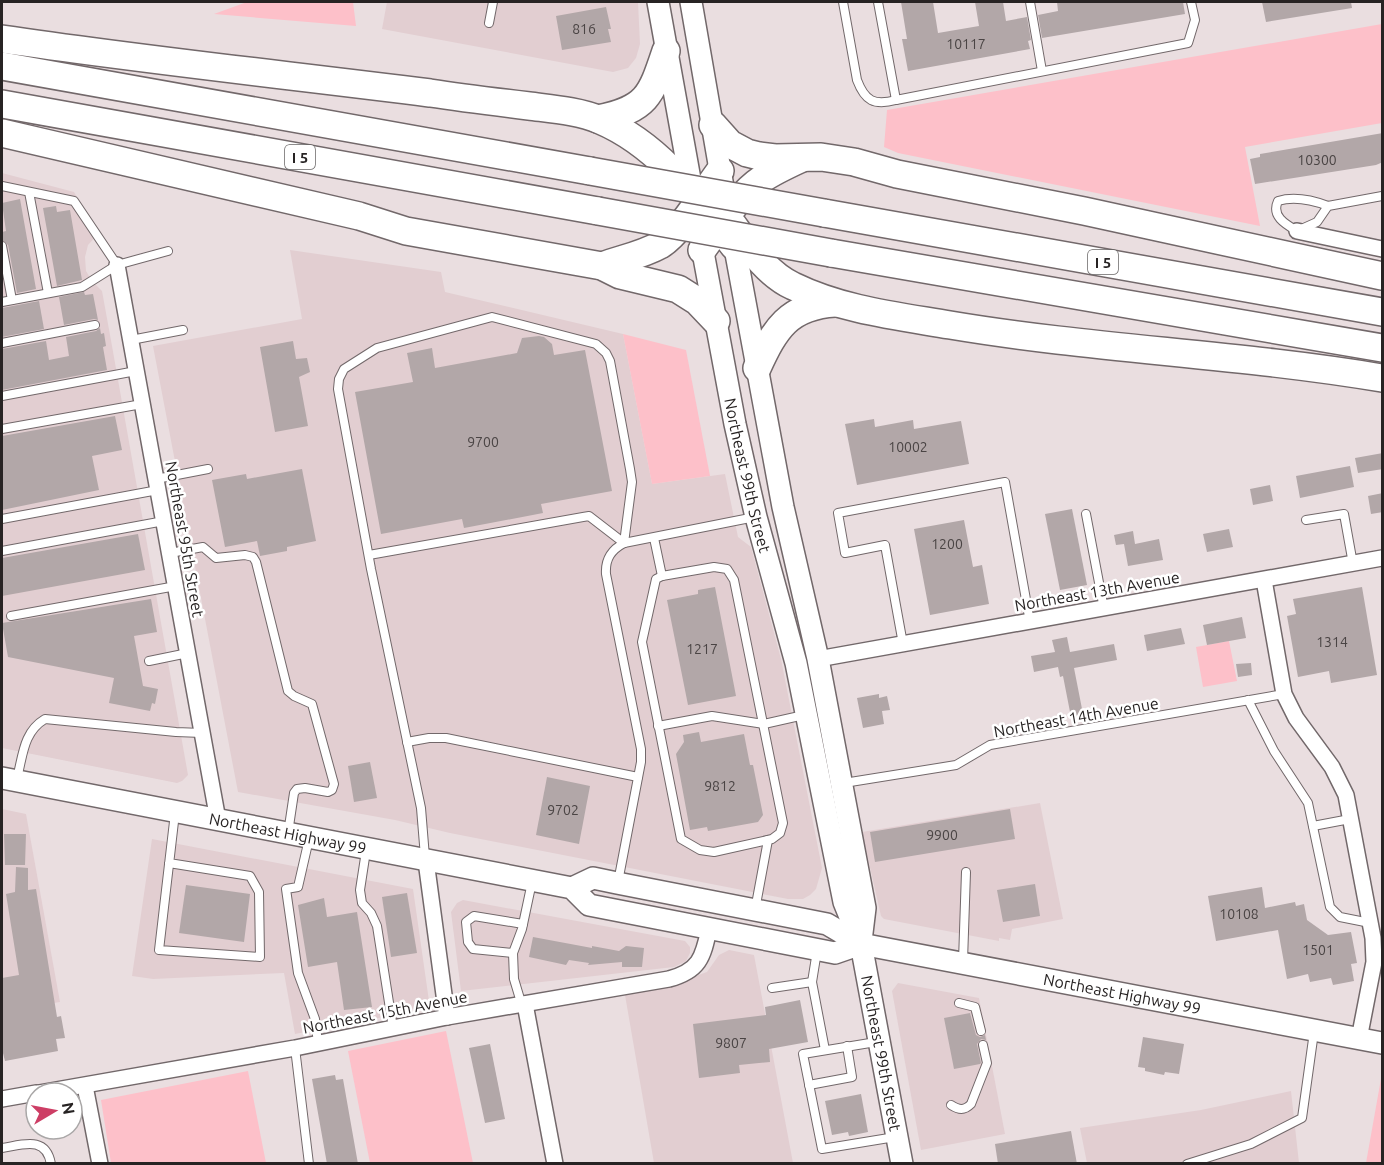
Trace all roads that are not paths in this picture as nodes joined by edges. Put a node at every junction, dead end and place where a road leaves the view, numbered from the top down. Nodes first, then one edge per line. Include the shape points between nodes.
1 (493, 2) edge
2 (658, 2) edge
3 (692, 2) edge
4 (843, 2) edge
5 (878, 2) edge
6 (1030, 2) edge
7 (1191, 2) edge
8 (489, 23) dead end
9 (2, 39) edge
10 (666, 51) junction
11 (2, 66) edge
12 (1042, 71) junction
13 (896, 100) junction
14 (2, 104) edge
15 (598, 119) junction
16 (712, 125) junction
17 (2, 134) edge
18 (801, 159) junction
19 (687, 164) joint
20 (2, 186) edge
21 (702, 191) junction
22 (29, 192) junction
23 (1383, 196) edge
24 (1328, 206) junction
25 (727, 225) junction
26 (1297, 231) junction
27 (2, 246) edge
28 (1383, 249) edge
29 (702, 250) junction
30 (168, 251) dead end
31 (117, 265) junction
32 (602, 266) junction
33 (1383, 276) edge
34 (48, 293) junction
35 (12, 300) junction
36 (2, 302) edge
37 (835, 303) junction
38 (1383, 312) edge
39 (716, 321) junction
40 (95, 325) dead end
41 (183, 330) dead end
42 (131, 340) junction
43 (2, 343) edge
44 (1383, 348) edge
45 (757, 368) junction
46 (136, 371) junction
47 (1383, 378) edge
48 (2, 396) edge
49 (142, 404) junction
50 (2, 429) edge
51 (208, 469) dead end
52 (157, 484) junction
53 (1086, 514) dead end
54 (2, 519) edge
55 (1306, 520) dead end
56 (164, 521) junction
57 (758, 521) junction
58 (654, 538) junction
59 (624, 543) junction
60 (2, 551) edge
61 (170, 553) junction
62 (369, 555) junction
63 (1383, 558) edge
64 (1353, 564) junction
65 (662, 576) junction
66 (1264, 580) junction
67 (176, 586) junction
68 (1104, 609) junction
69 (11, 616) dead end
70 (1030, 622) junction
71 (903, 644) junction
72 (188, 653) junction
73 (818, 659) junction
74 (149, 660) dead end
75 (1284, 694) junction
76 (1248, 700) junction
77 (807, 714) junction
78 (764, 724) junction
79 (658, 726) junction
80 (202, 733) junction
81 (407, 742) junction
82 (638, 777) junction
83 (9, 780) edge
84 (841, 783) junction
85 (176, 812) junction
86 (1350, 819) junction
87 (218, 820) junction
88 (1313, 826) junction
89 (288, 834) junction
90 (309, 838) junction
91 (768, 840) junction
92 (366, 849) junction
93 (426, 861) junction
94 (169, 862) junction
95 (966, 873) dead end
96 (532, 881) junction
97 (617, 883) junction
98 (572, 888) junction
99 (755, 910) junction
100 (1370, 923) junction
101 (524, 924) junction
102 (709, 929) junction
103 (861, 944) junction
104 (817, 950) junction
105 (513, 953) junction
106 (963, 963) junction
107 (812, 982) junction
108 (772, 988) dead end
109 (959, 1003) dead end
110 (525, 1004) junction
111 (447, 1017) junction
112 (393, 1028) junction
113 (1314, 1030) junction
114 (981, 1031) dead end
115 (1359, 1039) junction
116 (879, 1041) junction
117 (318, 1043) junction
118 (1383, 1043) edge
119 (983, 1045) dead end
120 (847, 1046) junction
121 (295, 1048) junction
122 (825, 1050) junction
123 (809, 1085) junction
124 (85, 1086) joint
125 (24, 1095) edge
126 (2, 1099) edge
127 (951, 1106) dead end
128 (897, 1136) junction
129 (2, 1148) edge
130 (51, 1164) edge
131 (100, 1164) edge
132 (309, 1164) edge
133 (555, 1164) edge
134 (902, 1164) edge
135 (1187, 1164) edge

1 - 8 lane
2 - 10 main road
3 - 16 main road, Northeast 99th Street
4 - 13 lane via 861,92 880,103
5 - 13 lane
6 - 12 lane
7 - 12 lane via 1195,20 1188,43
9 - 15 highway via 554,109
10 - 15 highway via 657,79 641,102 622,114
10 - 19 main road
11 - 38 highway, I 5, bridge
12 - 13 lane
14 - 44 highway, I 5, bridge
15 - 21 highway via 630,136
16 - 18 highway via 730,144 747,153
16 - 21 main road, Northeast 99th Street
17 - 32 highway via 359,216 406,231
18 - 25 highway via 763,178 746,193
18 - 33 highway via 854,162
19 - 21 highway
20 - 22 lane
21 - 25 highway
21 - 29 main road, Northeast 99th Street
21 - 32 highway via 679,228 661,244
22 - 31 lane via 74,201
22 - 34 lane
23 - 24 lane
24 - 26 lane via 1317,222
24 - 26 lane via 1300,199 1278,201 1276,214
25 - 29 highway
25 - 37 highway via 777,276
25 - 45 main road, Northeast 99th Street
26 - 28 street
27 - 35 lane
29 - 39 main road, Northeast 99th Street
30 - 31 lane
31 - 34 lane via 82,287
31 - 42 street, Northeast 95th Street
32 - 39 highway via 620,275 678,289 697,301
34 - 35 lane
35 - 36 lane
37 - 45 highway via 818,304 789,317
37 - 47 highway via 985,331
39 - 57 main road, Northeast 99th Street
40 - 43 lane
41 - 42 lane
42 - 46 street, Northeast 95th Street
45 - 73 main road, Northeast 99th Street via 783,507
46 - 48 lane
46 - 49 street, Northeast 95th Street
49 - 50 lane
49 - 52 street, Northeast 95th Street
51 - 52 lane
52 - 54 lane
52 - 56 street, Northeast 95th Street
53 - 68 lane
55 - 64 lane via 1344,514
56 - 60 lane
56 - 61 street, Northeast 95th Street
57 - 58 lane
57 - 73 main road via 782,563 801,643
57 - 77 main road, Northeast 99th Street
58 - 59 lane
58 - 65 lane
59 - 62 lane via 589,516
59 - 62 lane via 631,475 606,353 592,342 492,317 377,348 350,364 340,376 339,390
59 - 82 lane via 610,554 606,569 641,749
61 - 67 street, Northeast 95th Street
61 - 89 lane via 203,547 216,558 245,555 256,562 288,691 312,704 334,784 328,792 297,789
62 - 81 lane
63 - 64 street, Northeast 13th Avenue
64 - 66 street, Northeast 13th Avenue
65 - 78 lane via 717,566 731,574
65 - 79 lane via 656,579 642,642
66 - 68 street, Northeast 13th Avenue
66 - 75 street
67 - 69 lane
67 - 72 street, Northeast 95th Street
68 - 70 street, Northeast 13th Avenue
70 - 71 street, Northeast 13th Avenue
70 - 71 lane via 1005,482 838,513 845,553 885,545
71 - 73 street, Northeast 13th Avenue
72 - 74 lane
72 - 80 street, Northeast 95th Street
73 - 84 main road, Northeast 99th Street
75 - 76 lane, Northeast 14th Avenue
75 - 86 street via 1296,718 1332,767 1346,795
76 - 84 lane, Northeast 14th Avenue via 990,745 956,765
76 - 88 lane via 1274,751 1308,803
77 - 78 lane
77 - 103 main road, Northeast 99th Street via 844,902
78 - 79 lane via 712,716
78 - 91 lane via 783,823 777,835
79 - 91 lane via 681,839 700,850 714,852
80 - 83 lane via 45,719 27,736
80 - 87 street, Northeast 95th Street
81 - 82 lane via 446,738
81 - 93 lane via 421,808
82 - 97 lane
83 - 85 main road, Northeast Highway 99
84 - 103 main road, Northeast 99th Street via 865,908
85 - 87 main road, Northeast Highway 99
85 - 94 lane
86 - 88 lane
86 - 100 street
87 - 89 main road, Northeast Highway 99
88 - 100 lane via 1330,907 1340,917
89 - 90 main road, Northeast Highway 99
90 - 92 main road, Northeast Highway 99
90 - 117 lane via 298,887 286,889 298,973 315,1019
91 - 99 lane
92 - 93 main road, Northeast Highway 99
92 - 112 lane via 360,891 362,903 377,926
93 - 96 main road, Northeast Highway 99
93 - 111 street
94 - 94 lane via 159,950 260,957 259,892 250,876
95 - 106 lane
96 - 98 main road, Northeast Highway 99
96 - 101 lane
97 - 98 main road, Northeast Highway 99 via 593,878
97 - 99 main road, Northeast Highway 99
98 - 102 main road, Northeast Highway 99 via 590,905
99 - 103 main road, Northeast Highway 99 via 827,924
100 - 115 street via 1374,962
101 - 105 lane
101 - 105 lane via 474,916 466,922 473,950
102 - 104 main road, Northeast Highway 99
102 - 110 street, Northeast 15th Avenue via 699,962 686,974
103 - 104 main road, Northeast Highway 99 via 835,953
103 - 106 main road, Northeast Highway 99
103 - 116 main road, Northeast 99th Street
104 - 107 lane
105 - 110 lane via 514,979
106 - 113 main road, Northeast Highway 99
107 - 108 lane
107 - 122 lane
109 - 114 lane via 975,1007
110 - 111 street, Northeast 15th Avenue
110 - 133 street
111 - 112 street, Northeast 15th Avenue
112 - 117 street, Northeast 15th Avenue
113 - 115 main road, Northeast Highway 99
113 - 135 lane via 1302,1118 1251,1144
115 - 118 main road, Northeast Highway 99
116 - 120 lane
116 - 128 main road, Northeast 99th Street
117 - 121 street, Northeast 15th Avenue
119 - 127 lane via 987,1063 971,1104 959,1110
120 - 122 lane
120 - 123 lane via 852,1077
121 - 124 street, Northeast 15th Avenue
121 - 132 lane
122 - 123 lane via 803,1054
123 - 128 lane via 822,1149
124 - 131 street
125 - 126 street, Northeast 15th Avenue
128 - 134 main road, Northeast 99th Street
129 - 130 lane via 38,1144 46,1150

